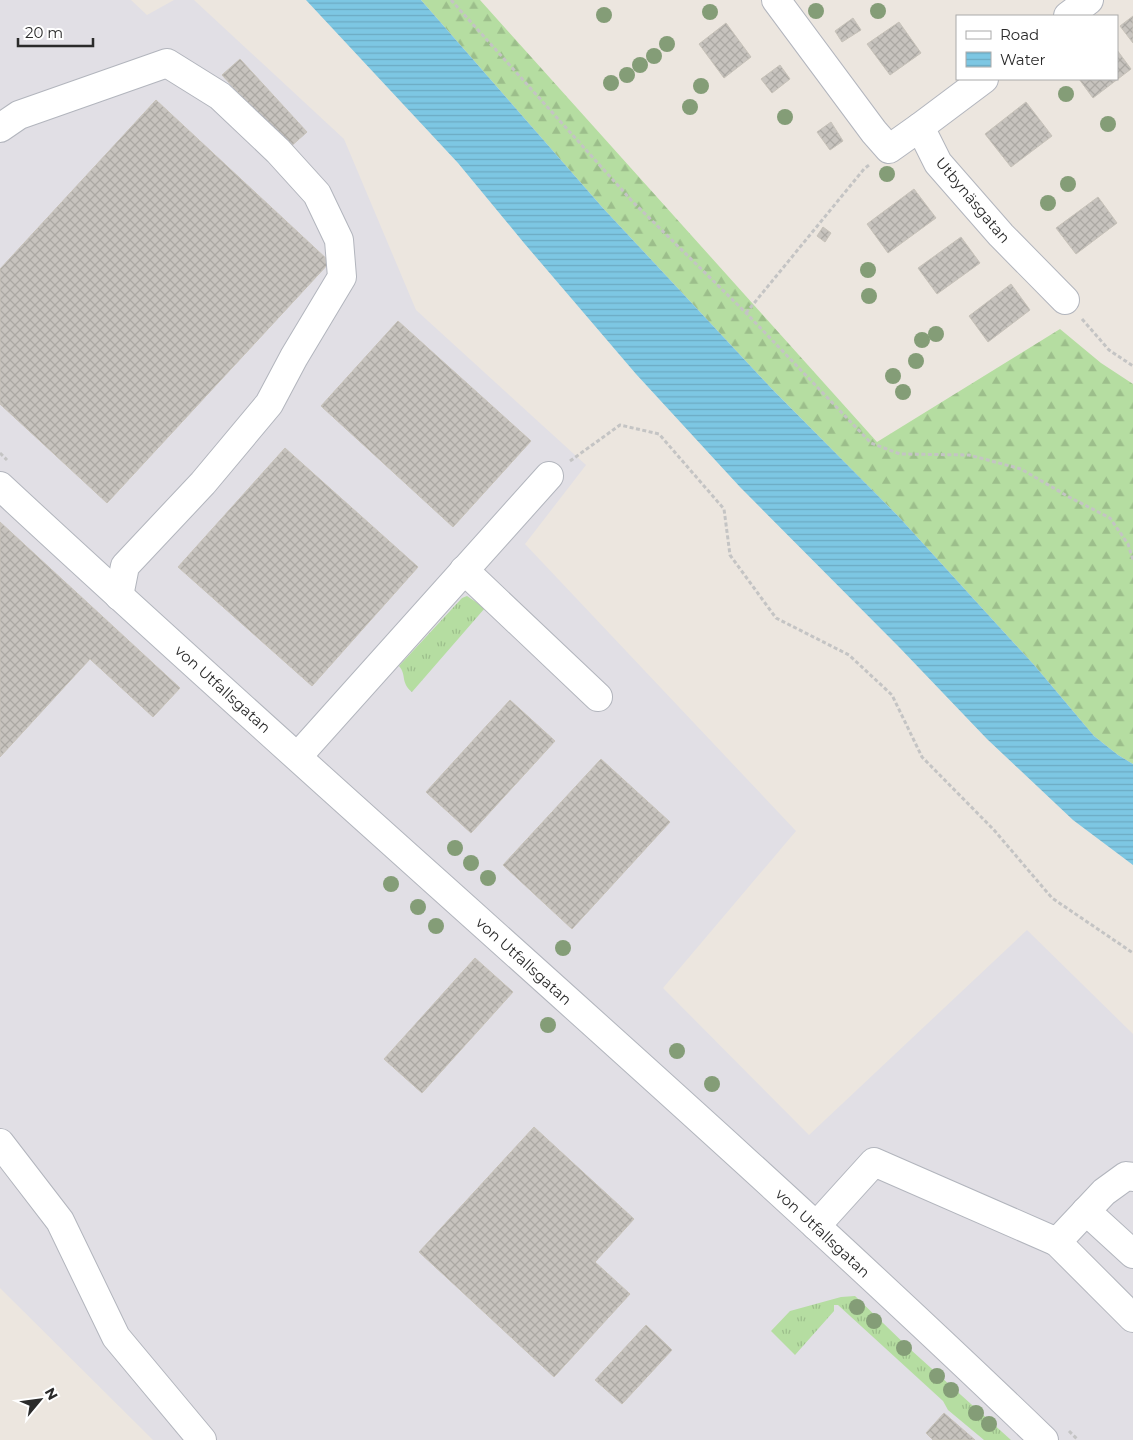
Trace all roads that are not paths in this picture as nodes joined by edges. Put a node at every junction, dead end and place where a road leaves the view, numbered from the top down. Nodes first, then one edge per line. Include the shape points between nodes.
1 (776, 0) edge
2 (1089, 0) edge
3 (1069, 15) edge
4 (983, 80) edge
5 (920, 127) junction
6 (0, 128) edge
7 (1065, 300) road end
8 (548, 476) road end
9 (0, 486) edge
10 (464, 570) junction
11 (118, 596) junction
12 (598, 697) dead end
13 (298, 756) junction
14 (0, 1143) edge
15 (1133, 1177) edge
16 (1086, 1211) junction
17 (816, 1226) junction
18 (1057, 1242) junction
19 (1133, 1254) edge
20 (1133, 1318) edge
21 (202, 1440) edge
22 (1044, 1440) edge

1 - 5 street via 889,149
2 - 3 street
4 - 5 street
5 - 7 street, Utbynäsgatan via 938,163 1001,235
6 - 11 street via 19,115 167,63 220,96 278,151 317,194 339,240 342,277 269,404 203,483 126,566
8 - 10 street
9 - 11 street, von Utfallsgatan
10 - 12 street
10 - 13 street
11 - 13 street, von Utfallsgatan
13 - 17 street, von Utfallsgatan
14 - 21 street via 60,1221 116,1337
15 - 16 street via 1126,1176
16 - 18 street
16 - 19 street
17 - 18 street via 874,1162
17 - 22 street, von Utfallsgatan
18 - 20 street

